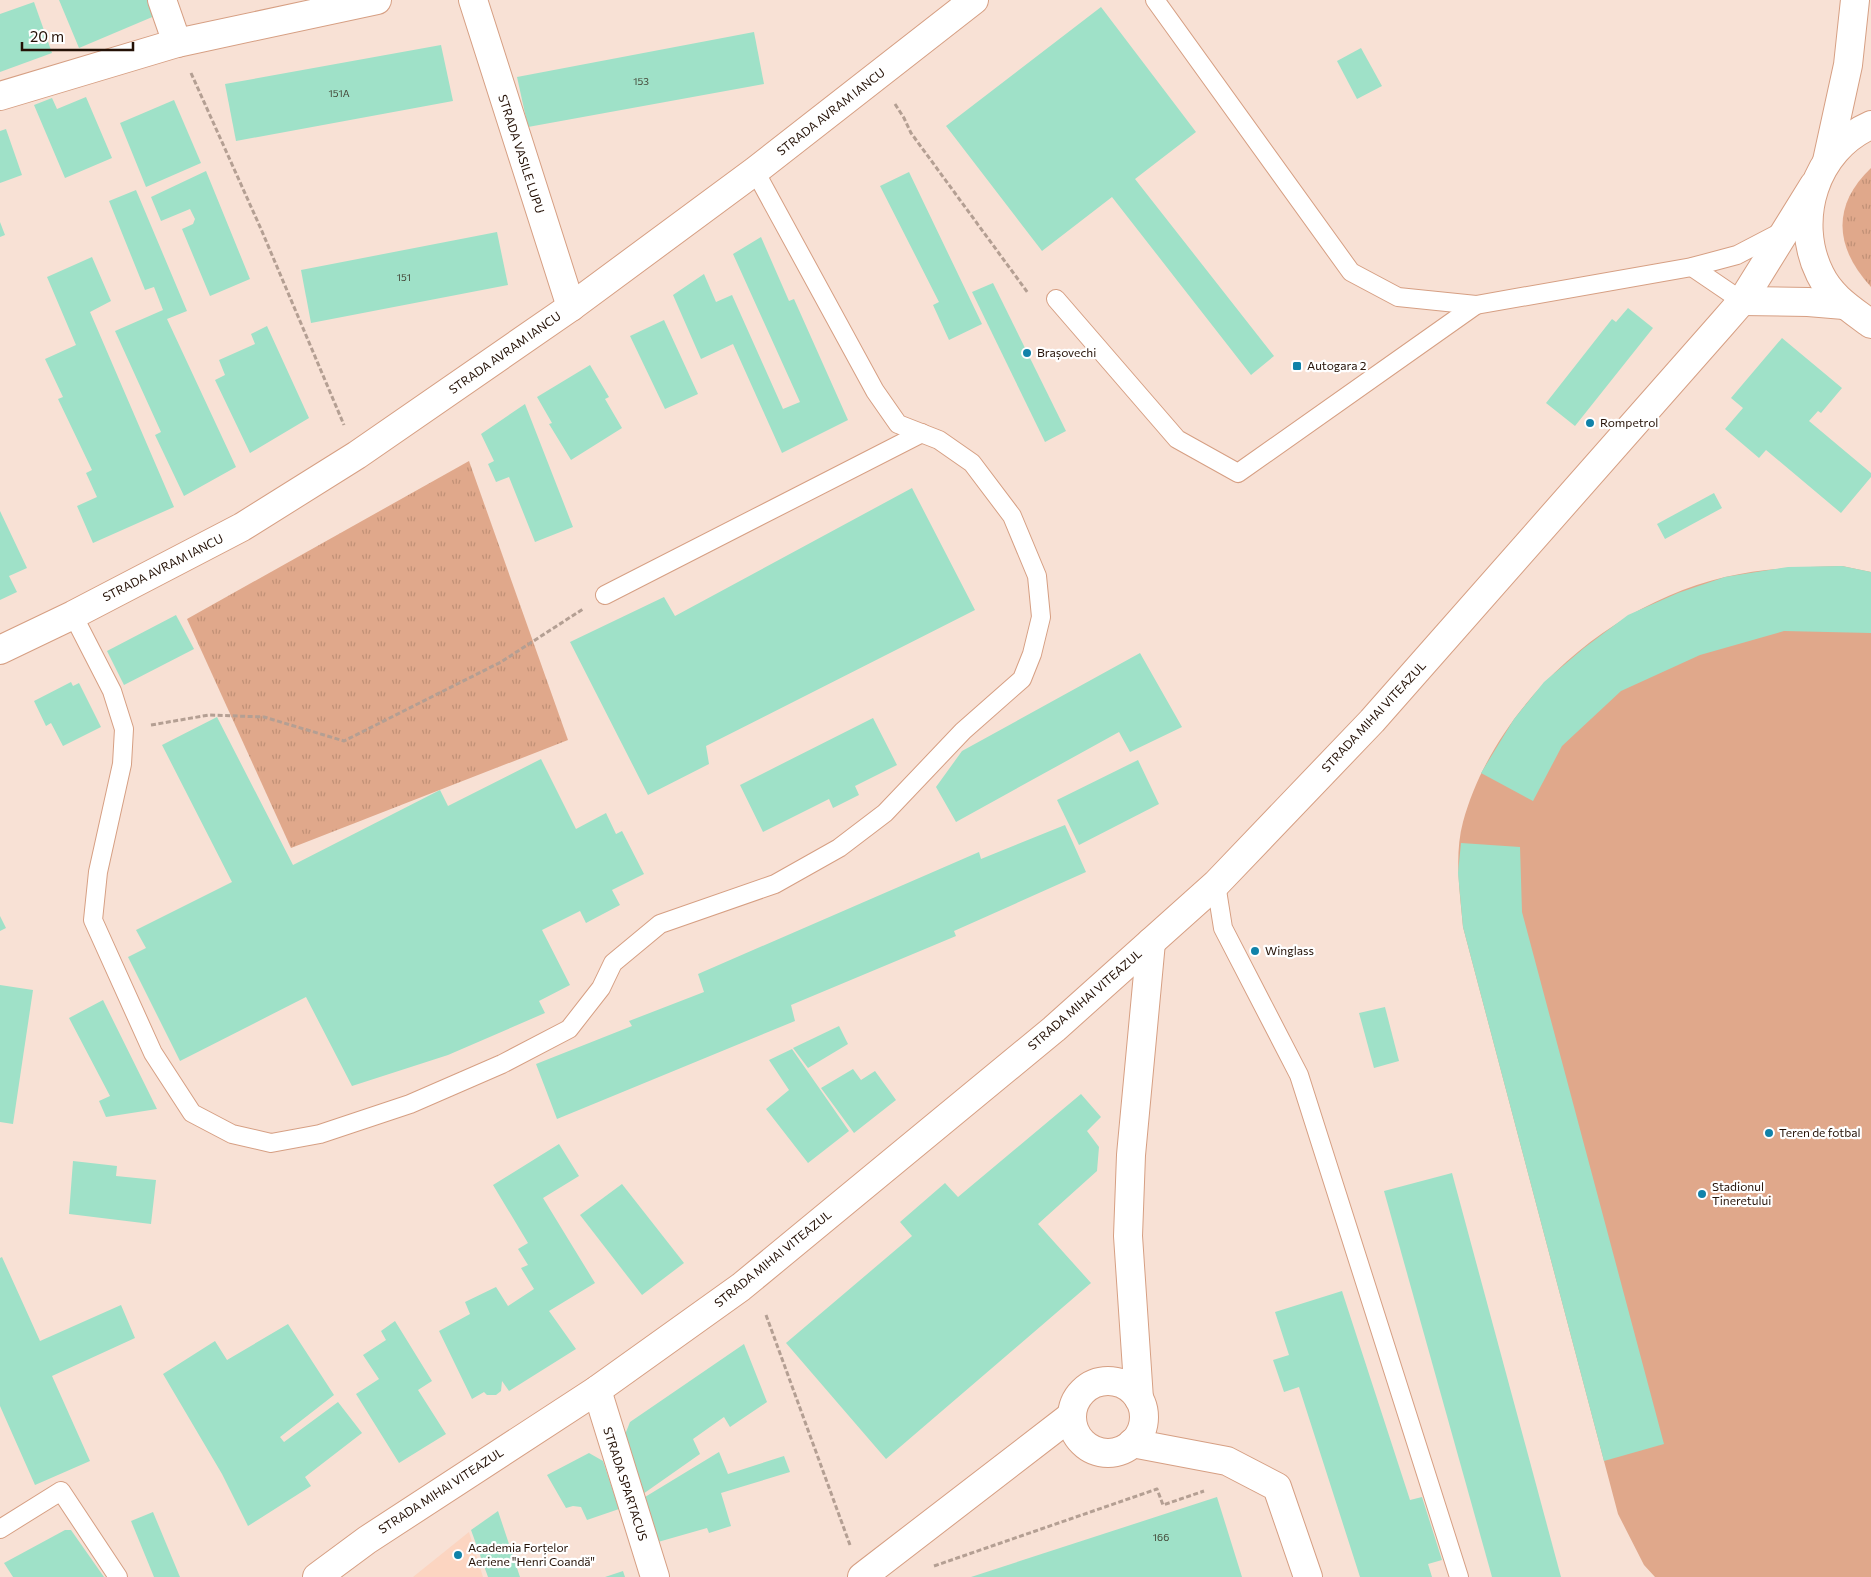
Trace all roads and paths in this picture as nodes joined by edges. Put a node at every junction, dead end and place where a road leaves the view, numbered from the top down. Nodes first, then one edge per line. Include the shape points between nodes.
1 (162, 0) edge
2 (377, 0) edge
3 (473, 0) edge
4 (974, 0) edge
5 (1155, 0) edge
6 (1855, 0) edge
7 (177, 43) junction
8 (875, 78) junction
9 (0, 96) edge
10 (1871, 125) edge
11 (755, 171) junction
12 (1821, 172) junction
13 (1788, 229) junction
14 (1692, 267) junction
15 (1031, 297) dead end
16 (1056, 299) dead end
17 (1742, 301) junction
18 (1476, 305) junction
19 (1844, 305) junction
20 (571, 307) junction
21 (1870, 323) edge
22 (922, 434) junction
23 (357, 455) junction
24 (605, 595) joint
25 (73, 615) junction
26 (0, 650) edge
27 (124, 729) junction
28 (1216, 884) junction
29 (1151, 942) junction
30 (766, 1315) dead end
31 (596, 1390) junction
32 (1139, 1399) junction
33 (1071, 1416) junction
34 (1132, 1443) junction
35 (1227, 1461) junction
36 (0, 1529) edge
37 (931, 1567) dead end
38 (868, 1572) edge
39 (118, 1577) edge
40 (317, 1577) edge
41 (655, 1577) edge
42 (1308, 1577) edge
43 (1459, 1577) edge

1 - 7 street
2 - 7 street
3 - 20 street, STRADA VASILE LUPU
4 - 8 street, STRADA AVRAM IANCU
5 - 18 lane via 1351,272 1398,297
6 - 12 street via 1848,66
7 - 9 street
7 - 23 path via 261,229
8 - 11 street, STRADA AVRAM IANCU
8 - 15 path via 911,133
10 - 12 street via 1843,143
11 - 20 street, STRADA AVRAM IANCU
11 - 22 lane via 875,391 898,424
12 - 13 street, STRADA MIHAI VITEAZUL
12 - 19 street via 1808,219 1808,238 1820,275
13 - 14 lane via 1737,255
13 - 17 street, STRADA MIHAI VITEAZUL
14 - 17 lane
14 - 18 lane
16 - 18 lane via 1177,440 1238,473
17 - 19 street
17 - 28 street, STRADA MIHAI VITEAZUL via 1372,721
19 - 21 street
20 - 23 street, STRADA AVRAM IANCU
22 - 24 lane
22 - 27 lane via 939,440 972,463 1012,516 1037,576 1041,617 1022,679 964,731 885,813 839,848 775,884 660,924 613,964 601,988 569,1028 502,1064 410,1104 320,1134 271,1143 232,1134 192,1113 154,1053 93,920 98,872 122,764
23 - 25 street, STRADA AVRAM IANCU via 242,527
24 - 27 path via 501,662 344,741 264,717 209,715
25 - 26 street, STRADA AVRAM IANCU
25 - 27 lane via 112,691
28 - 29 street, STRADA MIHAI VITEAZUL
28 - 43 lane via 1223,928 1300,1075
29 - 31 street, STRADA MIHAI VITEAZUL via 1054,1029 741,1287
29 - 32 street via 1131,1155 1128,1236
30 - 38 path via 850,1545 864,1549
31 - 40 street, STRADA MIHAI VITEAZUL via 367,1540
31 - 41 street, STRADA SPARTACUS
32 - 33 street via 1122,1383 1098,1382 1079,1394
32 - 34 street via 1144,1422
33 - 34 street via 1079,1438 1098,1452 1111,1453
33 - 38 street
34 - 35 street
35 - 37 path via 1222,1485 1163,1505 1157,1489
35 - 42 street via 1277,1487
36 - 39 lane via 61,1491

